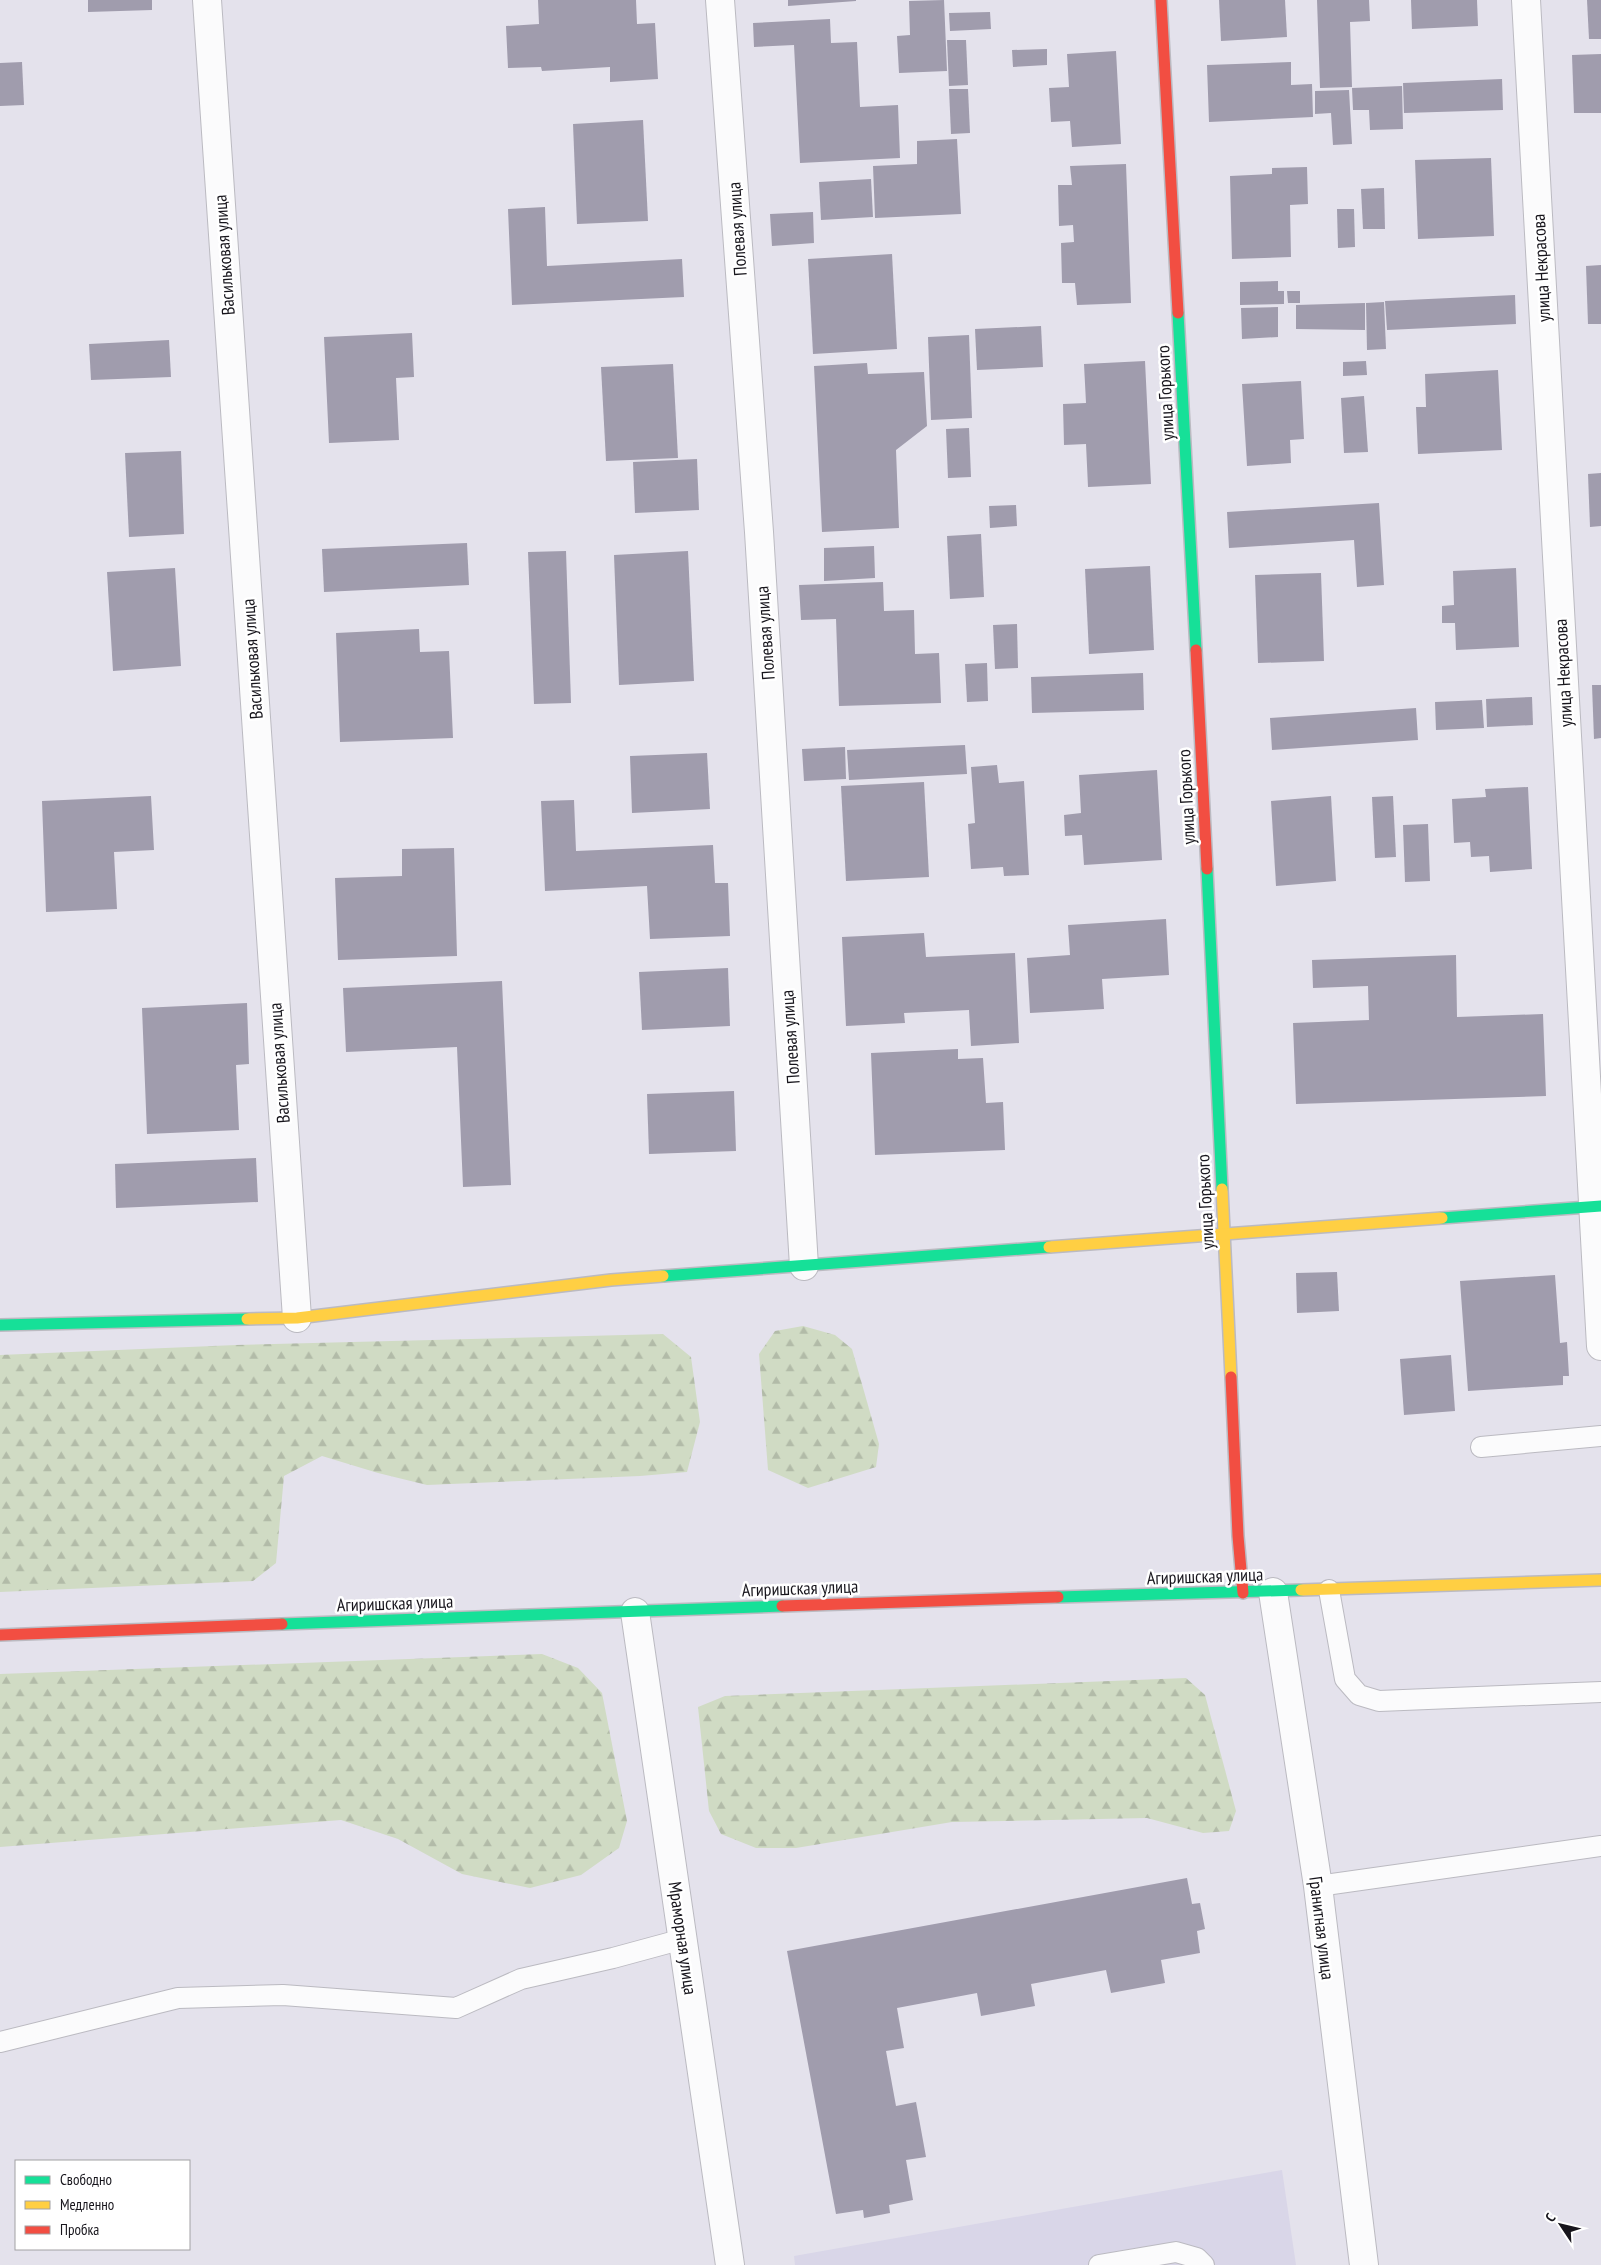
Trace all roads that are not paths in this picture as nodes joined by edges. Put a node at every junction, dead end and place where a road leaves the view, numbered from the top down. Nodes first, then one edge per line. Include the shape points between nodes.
1 (207, 0) edge
2 (720, 0) edge
3 (1160, 0) edge
4 (1526, 0) edge
5 (1597, 1206) edge
6 (1224, 1233) junction
7 (804, 1266) junction
8 (297, 1318) junction
9 (0, 1325) edge
10 (1601, 1346) edge
11 (1601, 1436) edge
12 (1480, 1447) dead end
13 (1601, 1580) edge
14 (1329, 1590) junction
15 (1273, 1592) junction
16 (1243, 1593) junction
17 (635, 1612) junction
18 (0, 1635) edge
19 (1601, 1692) edge
20 (1601, 1846) edge
21 (1318, 1886) junction
22 (682, 1939) junction
23 (0, 2042) edge
24 (730, 2265) edge
25 (1099, 2265) edge
26 (1204, 2265) edge
27 (1364, 2265) edge

1 - 8 street, Васильковая улица
2 - 7 street, Полевая улица via 759,532
3 - 6 street, улица Горького via 1202,745
4 - 5 street, улица Некрасова
5 - 6 street
5 - 10 street, улица Некрасова
6 - 7 street
6 - 16 street, улица Горького
7 - 8 street via 611,1280
8 - 9 street
11 - 12 lane
13 - 14 street, Агиришская улица
14 - 15 street, Агиришская улица
14 - 19 lane via 1345,1679 1360,1695 1379,1701
15 - 16 street, Агиришская улица
15 - 21 street, Гранитная улица
16 - 17 street, Агиришская улица via 933,1600
17 - 18 street, Агиришская улица
17 - 22 street, Мраморная улица
20 - 21 lane
21 - 27 street, Гранитная улица
22 - 23 lane via 521,1979 456,2008 283,1995 178,1998
22 - 24 street, Мраморная улица
25 - 26 lane via 1176,2252 1197,2258

